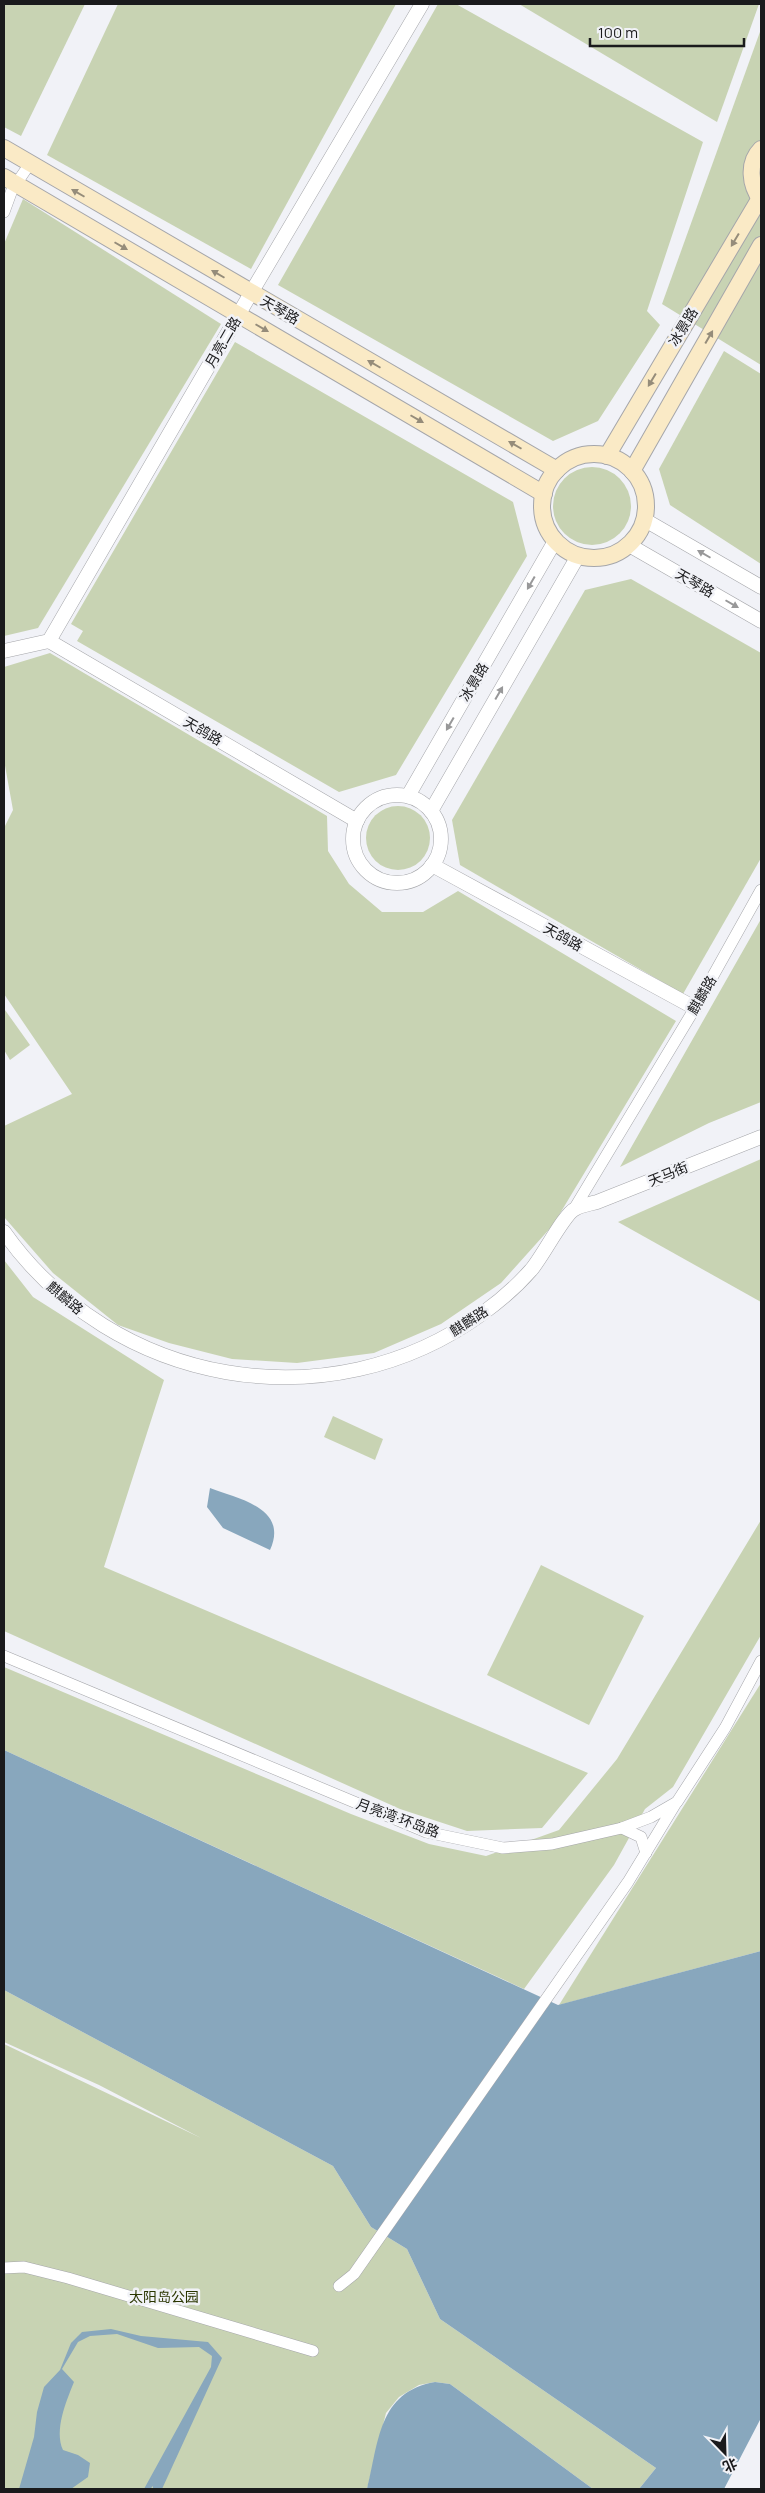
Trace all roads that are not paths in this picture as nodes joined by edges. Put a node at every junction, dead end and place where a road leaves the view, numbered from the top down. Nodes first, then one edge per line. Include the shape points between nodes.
1 (422, 4) edge
2 (4, 148) edge
3 (761, 149) edge
4 (29, 164) junction
5 (10, 181) edge
6 (760, 199) edge
7 (4, 212) edge
8 (761, 245) edge
9 (251, 293) junction
10 (238, 315) junction
11 (607, 456) junction
12 (557, 470) junction
13 (632, 471) junction
14 (544, 494) junction
15 (645, 520) junction
16 (555, 541) junction
17 (629, 546) junction
18 (578, 556) junction
19 (761, 587) edge
20 (761, 621) edge
21 (49, 641) junction
22 (4, 651) edge
23 (408, 796) junction
24 (431, 811) junction
25 (357, 821) junction
26 (432, 865) junction
27 (761, 890) edge
28 (695, 1008) junction
29 (761, 1137) edge
30 (574, 1209) junction
31 (4, 1232) edge
32 (4, 1656) edge
33 (761, 1661) edge
34 (677, 1802) junction
35 (622, 1828) junction
36 (646, 1854) junction
37 (4, 2268) edge
38 (340, 2286) dead end
39 (313, 2351) dead end

1 - 9 street, 月亮二路
2 - 4 main road, 天琴路
3 - 6 main road via 756,154 751,176
4 - 5 street
9 -> 4 main road, 天琴路
5 - 7 street
5 -> 10 main road, 天琴路
6 -> 11 main road, 冰景路
13 -> 8 main road, 冰景路
9 - 10 street, 月亮二路
12 -> 9 main road, 天琴路
10 -> 14 main road, 天琴路
10 - 21 street, 月亮二路
11 - 12 main road via 589,454 572,459
11 - 13 main road via 621,461
12 - 14 main road
13 - 15 main road via 642,485 646,502
14 - 16 main road via 542,510 546,527
15 - 17 main road
19 -> 15 street
16 - 18 main road
16 -> 23 street, 冰景路
17 - 18 main road via 613,555 596,558
17 -> 20 street, 天琴路
24 -> 18 street, 冰景路
21 - 22 street
21 - 25 street, 天鸽路
23 - 24 street
23 - 25 street via 396,795 372,803
24 - 26 street via 441,838 439,852
25 - 26 street via 354,849 369,873 381,880 402,882 422,875
26 - 28 street, 天鸽路
27 - 28 street, 麒麟路
28 - 30 street, 麒麟路
29 - 30 street, 天马街
30 - 31 street, 麒麟路 via 532,1269 501,1300 465,1325 423,1348 368,1367 288,1379 197,1366 122,1338 88,1317 50,1286
32 - 35 street, 月亮湾·环岛路 via 426,1832 503,1848 552,1844
33 - 34 street, 月亮湾·环岛路 via 725,1728
34 - 35 street, 月亮湾·环岛路
34 - 36 street
35 - 36 street via 641,1837
36 - 38 street via 354,2274
37 - 39 street via 24,2267 68,2278

